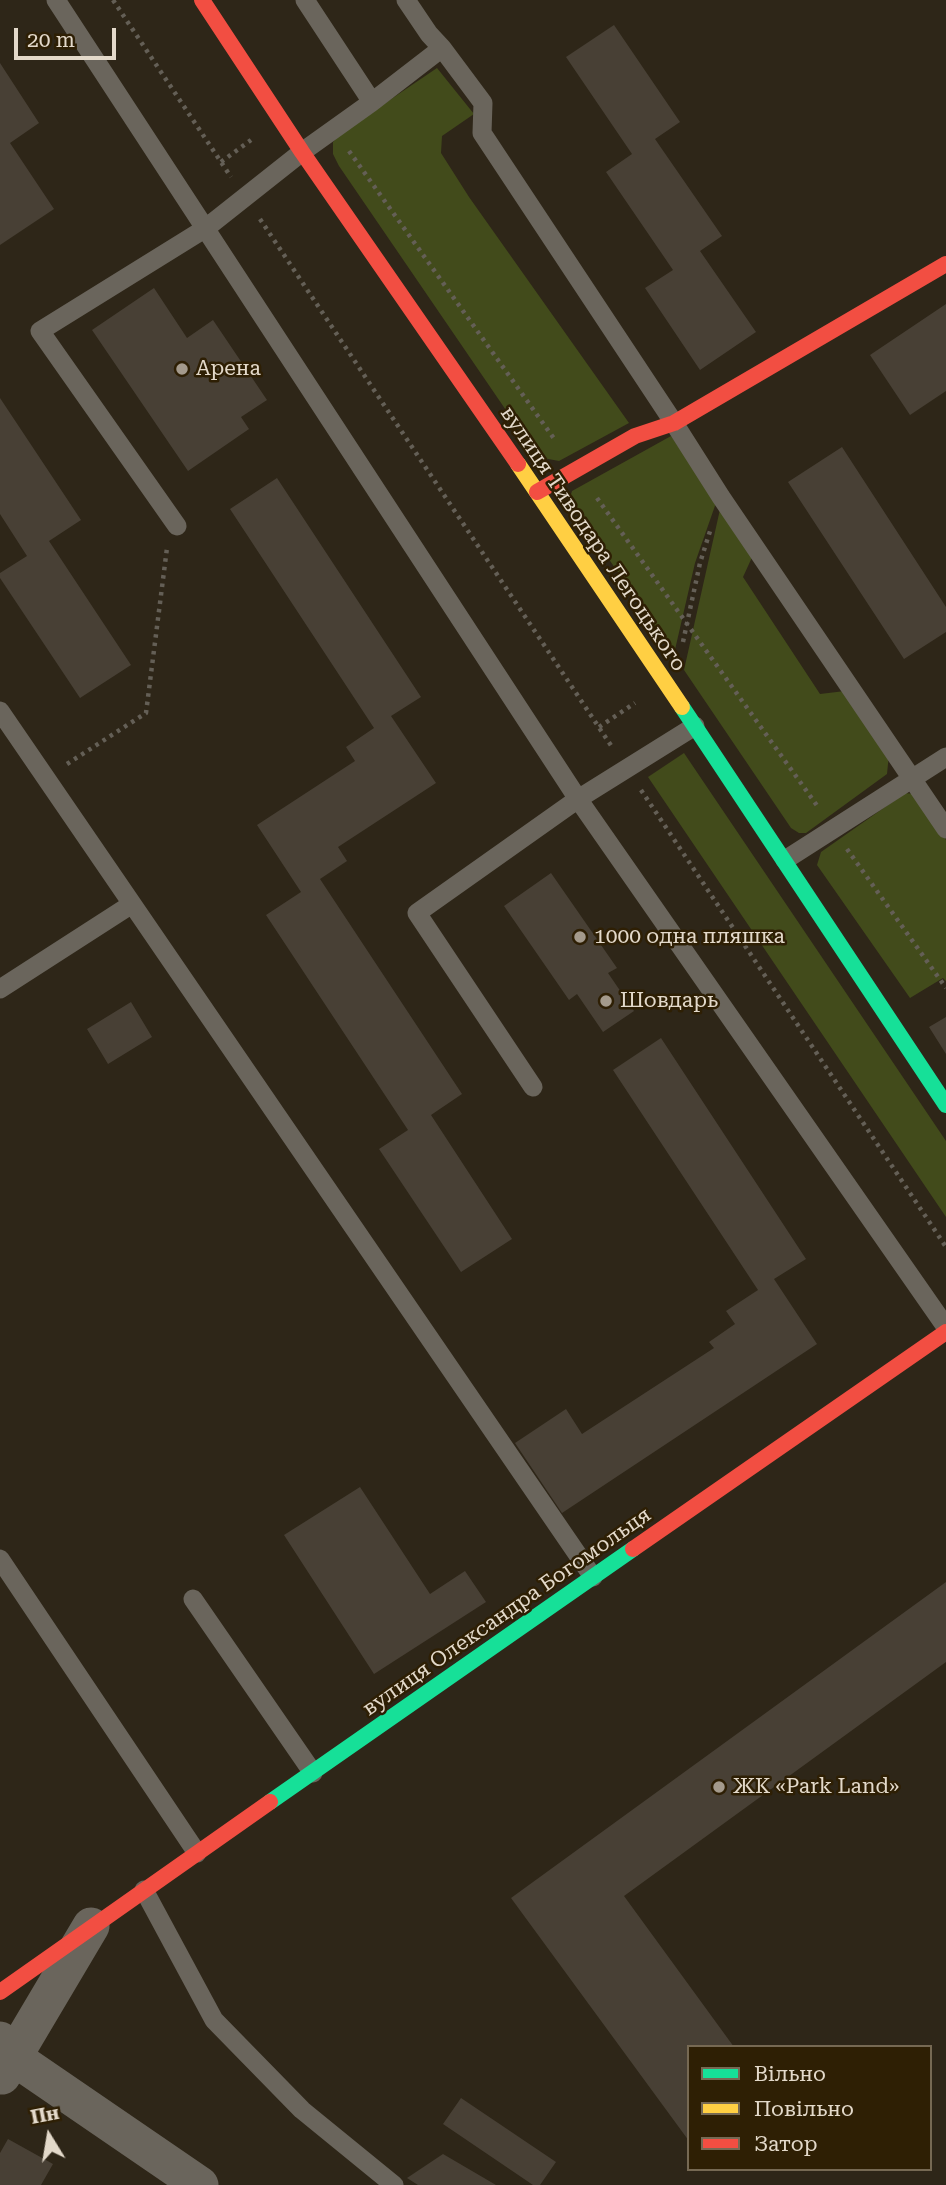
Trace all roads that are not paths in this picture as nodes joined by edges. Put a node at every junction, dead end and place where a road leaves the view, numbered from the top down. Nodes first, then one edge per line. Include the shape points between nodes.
1 (57, 0) edge
2 (202, 0) edge
3 (305, 0) edge
4 (406, 0) edge
5 (442, 48) junction
6 (372, 102) junction
7 (302, 152) junction
8 (206, 229) junction
9 (946, 264) edge
10 (674, 423) junction
11 (537, 492) junction
12 (174, 521) road end
13 (0, 711) edge
14 (695, 726) junction
15 (0, 734) edge
16 (20, 741) junction
17 (946, 757) edge
18 (912, 779) junction
19 (578, 799) junction
20 (946, 828) edge
21 (785, 860) junction
22 (132, 904) junction
23 (0, 989) edge
24 (533, 1087) dead end
25 (946, 1105) edge
26 (946, 1326) edge
27 (946, 1332) edge
28 (0, 1559) edge
29 (593, 1577) junction
30 (193, 1600) dead end
31 (313, 1773) junction
32 (197, 1853) junction
33 (144, 1890) junction
34 (91, 1926) junction
35 (0, 1992) edge
36 (4, 2059) edge
37 (200, 2185) edge
38 (394, 2185) edge

1 - 8 lane
2 - 7 street, вулиця Тиводара Легоцького
3 - 6 lane
4 - 5 lane
5 - 6 lane
5 - 10 lane via 483,103 482,133
6 - 7 lane
7 - 8 lane
7 - 11 street, вулиця Тиводара Легоцького
8 - 12 lane via 40,331
8 - 19 lane
9 - 10 street
10 - 11 street via 635,436
10 - 18 lane
11 - 14 street, вулиця Тиводара Легоцького
13 - 16 lane
14 - 19 lane
14 - 21 street, вулиця Тиводара Легоцького
15 - 16 lane
16 - 22 lane
17 - 18 lane
18 - 20 lane
18 - 21 lane
19 - 24 lane via 416,913
19 - 26 lane
21 - 25 street, вулиця Тиводара Легоцького
22 - 23 lane
22 - 29 lane
27 - 29 street, вулиця Олександра Богомольця
28 - 32 lane
29 - 31 street, вулиця Олександра Богомольця
30 - 31 lane
31 - 32 street, вулиця Олександра Богомольця
32 - 33 street, вулиця Олександра Богомольця
33 - 34 street, вулиця Олександра Богомольця
33 - 38 lane via 214,2020 302,2110
34 - 35 street, вулиця Олександра Богомольця
34 - 36 street
36 - 37 street

